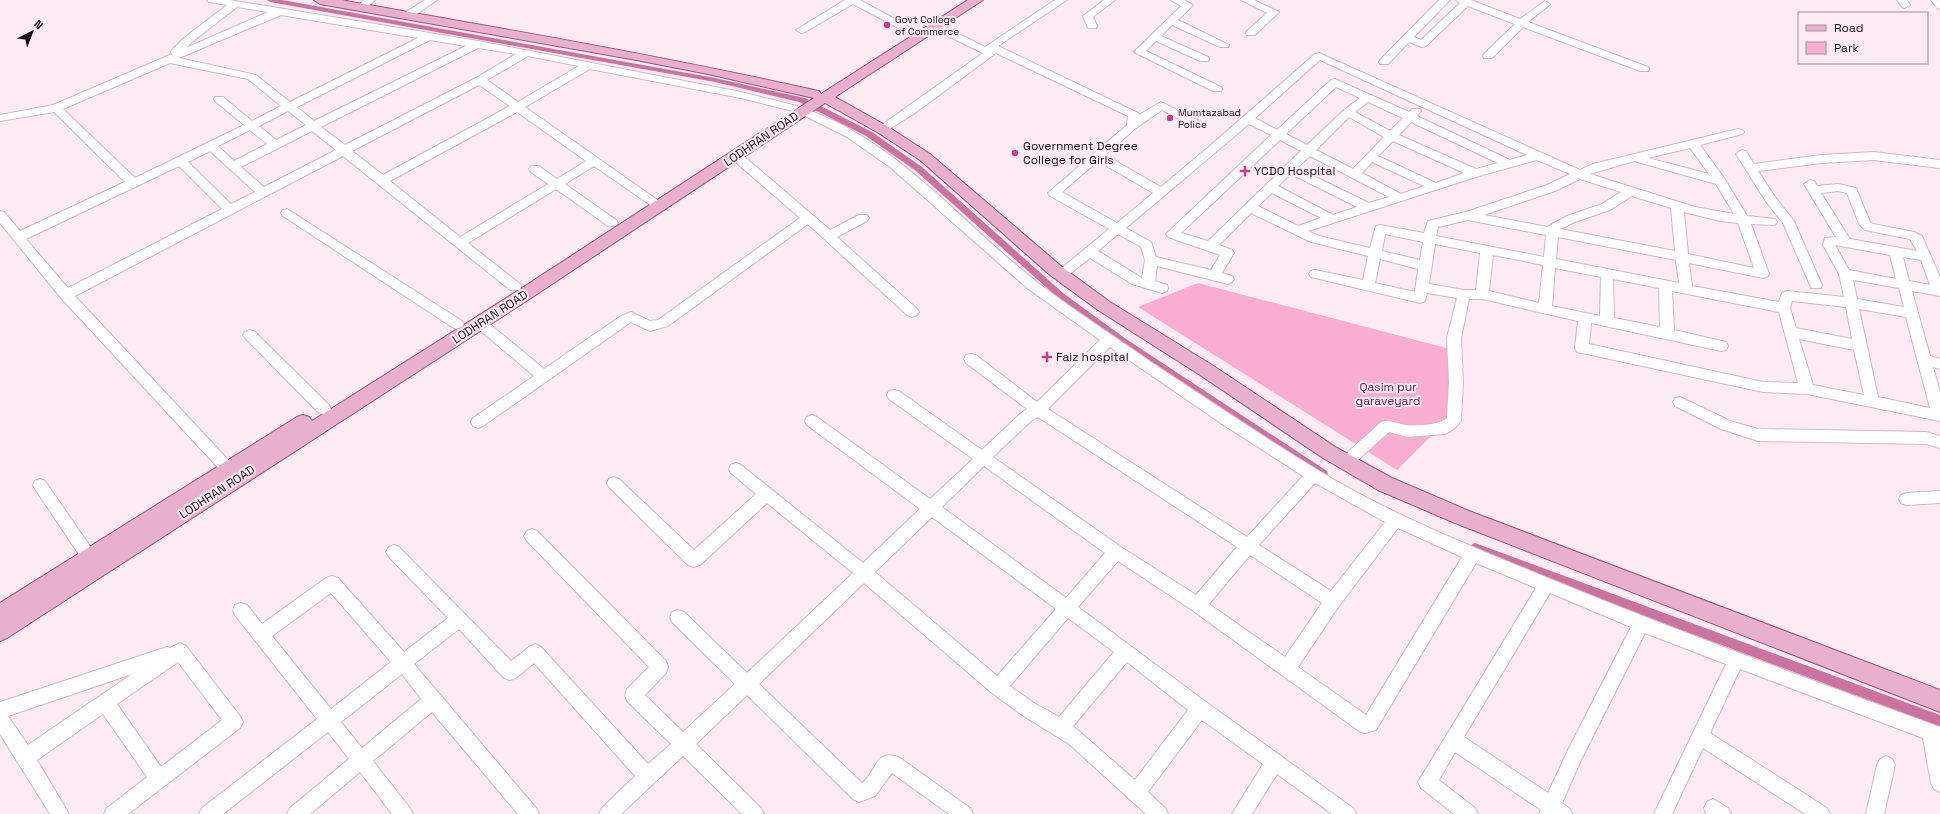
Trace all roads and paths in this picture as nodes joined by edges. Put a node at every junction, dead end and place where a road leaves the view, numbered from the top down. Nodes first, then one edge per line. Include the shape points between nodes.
1 (212, 0) edge
2 (320, 0) edge
3 (432, 0) edge
4 (963, 0) edge
5 (977, 0) edge
6 (1062, 0) edge
7 (1110, 0) edge
8 (1176, 0) edge
9 (1246, 0) edge
10 (1445, 0) edge
11 (1936, 0) edge
12 (858, 1) edge
13 (1464, 1) edge
14 (1192, 3) edge
15 (235, 4) junction
16 (366, 4) edge
17 (1545, 4) dead end
18 (1940, 6) edge
19 (278, 12) junction
20 (407, 16) junction
21 (1171, 21) junction
22 (1521, 23) junction
23 (932, 24) junction
24 (1092, 26) dead end
25 (801, 30) dead end
26 (912, 31) junction
27 (1251, 33) dead end
28 (430, 36) junction
29 (1155, 37) junction
30 (1408, 38) junction
31 (478, 44) junction
32 (1224, 45) dead end
33 (993, 51) junction
34 (526, 53) junction
35 (1488, 56) dead end
36 (168, 59) junction
37 (1204, 59) dead end
38 (1384, 62) dead end
39 (589, 65) junction
40 (1644, 69) dead end
41 (480, 80) junction
42 (1217, 90) dead end
43 (1366, 98) junction
44 (219, 99) dead end
45 (811, 101) junction
46 (1423, 104) junction
47 (289, 107) junction
48 (517, 107) junction
49 (56, 108) junction
50 (1348, 112) junction
51 (1409, 117) junction
52 (0, 118) edge
53 (1248, 119) junction
54 (1196, 124) dead end
55 (251, 126) junction
56 (313, 126) junction
57 (1132, 126) junction
58 (882, 129) junction
59 (1738, 132) dead end
60 (1278, 135) junction
61 (1392, 136) junction
62 (1693, 144) junction
63 (275, 145) junction
64 (210, 146) junction
65 (343, 150) junction
66 (1308, 151) junction
67 (1742, 154) dead end
68 (736, 156) junction
69 (1098, 156) junction
70 (1537, 156) junction
71 (1371, 157) junction
72 (1635, 158) junction
73 (180, 161) junction
74 (594, 161) junction
75 (1508, 163) junction
76 (1940, 164) edge
77 (233, 166) junction
78 (1751, 168) junction
79 (535, 169) dead end
80 (1290, 169) junction
81 (1475, 173) junction
82 (1354, 174) junction
83 (1581, 175) junction
84 (381, 181) junction
85 (1720, 181) junction
86 (133, 183) junction
87 (556, 184) junction
88 (1270, 187) junction
89 (1435, 187) junction
90 (262, 192) junction
91 (1161, 192) junction
92 (1629, 192) junction
93 (1400, 198) junction
94 (655, 202) junction
95 (1677, 206) junction
96 (1250, 207) junction
97 (1368, 208) junction
98 (229, 209) junction
99 (287, 213) dead end
100 (0, 215) edge
101 (1468, 216) junction
102 (808, 218) junction
103 (863, 218) dead end
104 (1332, 219) junction
105 (1743, 219) junction
106 (1771, 222) dead end
107 (612, 223) junction
108 (1117, 228) junction
109 (1297, 230) junction
110 (10, 231) edge
111 (1552, 232) junction
112 (829, 236) junction
113 (1430, 238) junction
114 (1845, 242) junction
115 (459, 244) junction
116 (1210, 246) junction
117 (1487, 250) junction
118 (1895, 251) junction
119 (1089, 252) junction
120 (1375, 254) junction
121 (1682, 257) junction
122 (1926, 257) junction
123 (1151, 260) junction
124 (1549, 262) junction
125 (1425, 266) junction
126 (1607, 273) junction
127 (1315, 274) dead end
128 (1845, 274) junction
129 (1061, 275) junction
130 (1214, 275) junction
131 (1228, 280) dead end
132 (1148, 284) junction
133 (1904, 284) junction
134 (1665, 285) junction
135 (1816, 285) dead end
136 (1368, 286) junction
137 (515, 287) junction
138 (1422, 287) junction
139 (1162, 288) dead end
140 (1686, 289) junction
141 (1940, 291) edge
142 (1482, 294) junction
143 (66, 295) junction
144 (1464, 295) junction
145 (1852, 303) junction
146 (1784, 308) junction
147 (1545, 309) junction
148 (912, 312) dead end
149 (1912, 313) junction
150 (1585, 318) junction
151 (480, 323) junction
152 (1606, 323) junction
153 (458, 324) junction
154 (1667, 332) junction
155 (1791, 332) junction
156 (250, 335) dead end
157 (1109, 339) junction
158 (1721, 346) dead end
159 (1861, 346) junction
160 (971, 359) dead end
161 (1924, 360) junction
162 (1940, 364) edge
163 (544, 376) junction
164 (1807, 389) junction
165 (894, 395) dead end
166 (1872, 401) junction
167 (1680, 402) dead end
168 (324, 409) junction
169 (1038, 410) junction
170 (1939, 414) edge
171 (812, 421) dead end
172 (478, 422) dead end
173 (1940, 442) edge
174 (983, 458) junction
175 (1350, 464) junction
176 (228, 469) junction
177 (736, 469) dead end
178 (1313, 475) junction
179 (614, 483) dead end
180 (40, 485) dead end
181 (766, 494) junction
182 (1940, 498) edge
183 (1906, 499) dead end
184 (931, 508) junction
185 (1395, 520) junction
186 (532, 536) dead end
187 (1248, 546) junction
188 (394, 552) dead end
189 (1116, 552) junction
190 (1472, 555) junction
191 (89, 557) junction
192 (863, 572) junction
193 (1546, 585) junction
194 (1333, 601) junction
195 (1198, 605) junction
196 (1067, 608) junction
197 (241, 610) dead end
198 (0, 614) edge
199 (678, 617) dead end
200 (460, 619) junction
201 (1641, 624) junction
202 (0, 631) edge
203 (261, 635) junction
204 (180, 651) junction
205 (1126, 651) junction
206 (1736, 660) junction
207 (403, 663) junction
208 (1287, 668) junction
209 (748, 685) junction
210 (998, 687) junction
211 (434, 700) junction
212 (1940, 701) edge
213 (106, 703) junction
214 (1200, 708) junction
215 (0, 710) edge
216 (0, 719) edge
217 (329, 721) junction
218 (1060, 728) junction
219 (1935, 735) edge
220 (1700, 736) junction
221 (1453, 740) junction
222 (684, 744) junction
223 (26, 757) junction
224 (362, 759) junction
225 (1275, 761) junction
226 (1886, 765) dead end
227 (648, 777) junction
228 (159, 779) junction
229 (1940, 783) edge
230 (1136, 794) junction
231 (1554, 811) edge
232 (610, 813) edge
233 (60, 814) edge
234 (113, 814) edge
235 (208, 814) edge
236 (296, 814) edge
237 (404, 814) edge
238 (530, 814) edge
239 (755, 814) edge
240 (964, 814) edge
241 (1159, 814) edge
242 (1241, 814) edge
243 (1347, 814) edge
244 (1469, 814) edge
245 (1663, 814) edge
246 (1821, 814) edge
247 (1875, 814) edge

1 - 15 street
2 - 16 main road
3 - 20 street
4 - 23 main road, LODHRAN ROAD
5 - 23 main road, LODHRAN ROAD
6 - 33 street via 990,46
7 - 24 street via 1088,16
8 - 14 street
9 - 27 street via 1274,12
10 - 30 street
11 - 18 street
12 - 25 street
12 - 26 street
13 - 22 street
13 - 30 street via 1422,44
14 - 21 street
15 - 19 street
15 - 36 street
16 - 20 main road
17 - 22 street
19 - 28 street
19 - 36 street
20 - 45 main road via 708,70
21 - 29 street
21 - 32 street
22 - 35 street
22 - 40 street
23 - 26 main road, LODHRAN ROAD
23 - 33 street
23 - 45 main road, LODHRAN ROAD
26 - 45 main road, LODHRAN ROAD
28 - 31 street
28 - 47 street
29 - 37 street
29 - 42 street via 1139,52
30 - 38 street
31 - 34 street
31 - 56 street
33 - 57 street via 1134,114
33 - 58 street
34 - 39 street
34 - 41 street
36 - 47 street via 248,75
36 - 49 street
39 - 45 street via 741,95
39 - 48 street
41 - 48 street
41 - 65 street
43 - 50 street
43 - 51 street
43 - 60 street via 1335,82
44 - 55 street
45 - 58 main road
45 - 68 main road, LODHRAN ROAD
45 - 94 main road, LODHRAN ROAD
45 - 157 street via 851,135 894,164 1032,285
46 - 51 street
46 - 53 street via 1319,56
46 - 70 street
47 - 55 street
47 - 56 street
48 - 74 street
48 - 84 street
49 - 52 street
49 - 86 street
50 - 61 street
50 - 66 street
51 - 61 street
51 - 75 street
53 - 60 street
53 - 91 street
54 - 57 street via 1161,105
55 - 63 street
55 - 64 street
56 - 63 street
56 - 65 street
57 - 69 street
58 - 129 main road via 925,157
59 - 62 street
60 - 66 street
60 - 116 street via 1172,234
61 - 71 street
61 - 81 street
62 - 72 street
62 - 85 street
63 - 77 street
64 - 73 street
64 - 77 street
65 - 84 street
65 - 90 street
66 - 80 street
66 - 82 street
67 - 78 street
68 - 94 main road, LODHRAN ROAD
68 - 102 street
69 - 91 street
69 - 108 street via 1054,193
70 - 75 street
70 - 83 street
71 - 82 street
71 - 89 street
72 - 83 street via 1593,168
72 - 85 street
73 - 86 street
73 - 98 street
74 - 87 street
74 - 94 street
75 - 81 street
76 - 78 street via 1874,156 1821,159
77 - 90 street
78 - 135 street via 1788,221
79 - 87 street
80 - 88 street
80 - 97 street
81 - 89 street
82 - 93 street
83 - 92 street
83 - 101 street
84 - 115 street
85 - 105 street
86 - 110 street
87 - 107 street
87 - 115 street
88 - 96 street
88 - 104 street
89 - 93 street
90 - 98 street
91 - 108 street
92 - 95 street
92 - 111 street via 1606,207 1553,228
93 - 97 street
94 - 107 main road, LODHRAN ROAD
94 - 151 main road, LODHRAN ROAD
95 - 105 street via 1720,217
95 - 121 street
96 - 109 street
96 - 116 street
97 - 104 street
98 - 143 street
99 - 153 street
100 - 110 street
101 - 111 street
101 - 113 street via 1432,224
102 - 112 street
102 - 163 street via 663,323 654,327 645,326 631,318 626,319
103 - 112 street
104 - 109 street
105 - 106 street
105 - 121 street via 1763,274
107 - 137 main road, LODHRAN ROAD
108 - 119 street
108 - 123 street via 1147,245
109 - 120 street via 1315,239
110 - 143 street
111 - 121 street
111 - 124 street
112 - 148 street
113 - 117 street
113 - 120 street via 1380,229
113 - 125 street
114 - 118 street
114 - 122 street via 1811,186 1839,187 1852,191 1865,224 1875,229 1914,236
114 - 128 street via 1829,241
115 - 137 street
116 - 130 street via 1228,253
117 - 124 street
117 - 142 street
118 - 122 street
118 - 133 street
119 - 129 street
119 - 132 street via 1136,281
120 - 125 street
120 - 136 street
121 - 140 street
122 - 141 street
123 - 130 street
123 - 132 street
124 - 126 street
124 - 147 street
125 - 138 street
126 - 134 street
126 - 152 street
127 - 136 street
128 - 133 street
128 - 145 street
129 - 175 main road via 1104,306
130 - 131 street
132 - 139 street
133 - 141 street
133 - 149 street
134 - 140 street
134 - 154 street
136 - 138 street via 1420,298
137 - 153 main road, LODHRAN ROAD
138 - 144 street
140 - 146 street
142 - 144 street
142 - 147 street
143 - 176 street
144 - 175 street via 1454,338 1454,420 1445,428 1407,431 1386,426 1354,456
145 - 146 street via 1787,296
145 - 149 street
145 - 159 street
146 - 155 street
147 - 150 street
149 - 161 street
150 - 152 street
150 - 164 street via 1582,348 1763,387
151 - 163 street
151 - 202 main road, LODHRAN ROAD
152 - 154 street
153 - 168 main road, LODHRAN ROAD
154 - 158 street
155 - 159 street
155 - 164 street
156 - 168 street
157 - 169 street
157 - 178 street
159 - 166 street
160 - 169 street
161 - 162 street
161 - 170 street
163 - 172 street
164 - 166 street
165 - 174 street
166 - 170 street
167 - 173 street via 1726,425 1758,436 1926,438
168 - 176 main road, LODHRAN ROAD
169 - 174 street via 1026,417
169 - 187 street
171 - 184 street
174 - 184 street
174 - 189 street
175 - 212 main road via 1385,484 1456,514
176 - 191 main road, LODHRAN ROAD
177 - 181 street
178 - 185 street
178 - 187 street
179 - 181 street via 694,560
180 - 191 street
181 - 192 street
182 - 183 street
184 - 192 street
184 - 196 street
185 - 190 street
185 - 194 street
186 - 222 street via 660,667 634,695
187 - 194 street
187 - 195 street
188 - 200 street
189 - 195 street
189 - 196 street
190 - 193 street
190 - 208 street via 1370,724 1365,725
191 - 198 main road, LODHRAN ROAD
192 - 209 street
192 - 210 street
193 - 201 street
193 - 221 street
194 - 208 street
195 - 208 street
196 - 205 street
196 - 210 street
197 - 203 street
199 - 209 street
200 - 207 street
200 - 227 street via 510,672 535,652
201 - 206 street
201 - 231 street via 1576,752
203 - 207 street via 332,583
203 - 217 street
204 - 213 street
204 - 215 street
204 - 228 street via 234,722
205 - 214 street
205 - 218 street
206 - 219 street
206 - 220 street
207 - 211 street
207 - 217 street
209 - 222 street
209 - 240 street via 859,793 869,790 888,763 894,764
210 - 218 street
211 - 224 street
211 - 238 street
213 - 223 street
213 - 228 street
214 - 225 street
214 - 230 street
216 - 223 street
217 - 224 street
217 - 235 street
218 - 230 street via 1075,738
219 - 229 street
220 - 245 street
220 - 246 street
221 - 231 street
221 - 244 street via 1427,782
222 - 227 street
222 - 239 street
223 - 233 street
224 - 236 street
224 - 237 street
225 - 242 street
225 - 243 street
226 - 247 street
227 - 232 street
228 - 234 street
230 - 241 street

